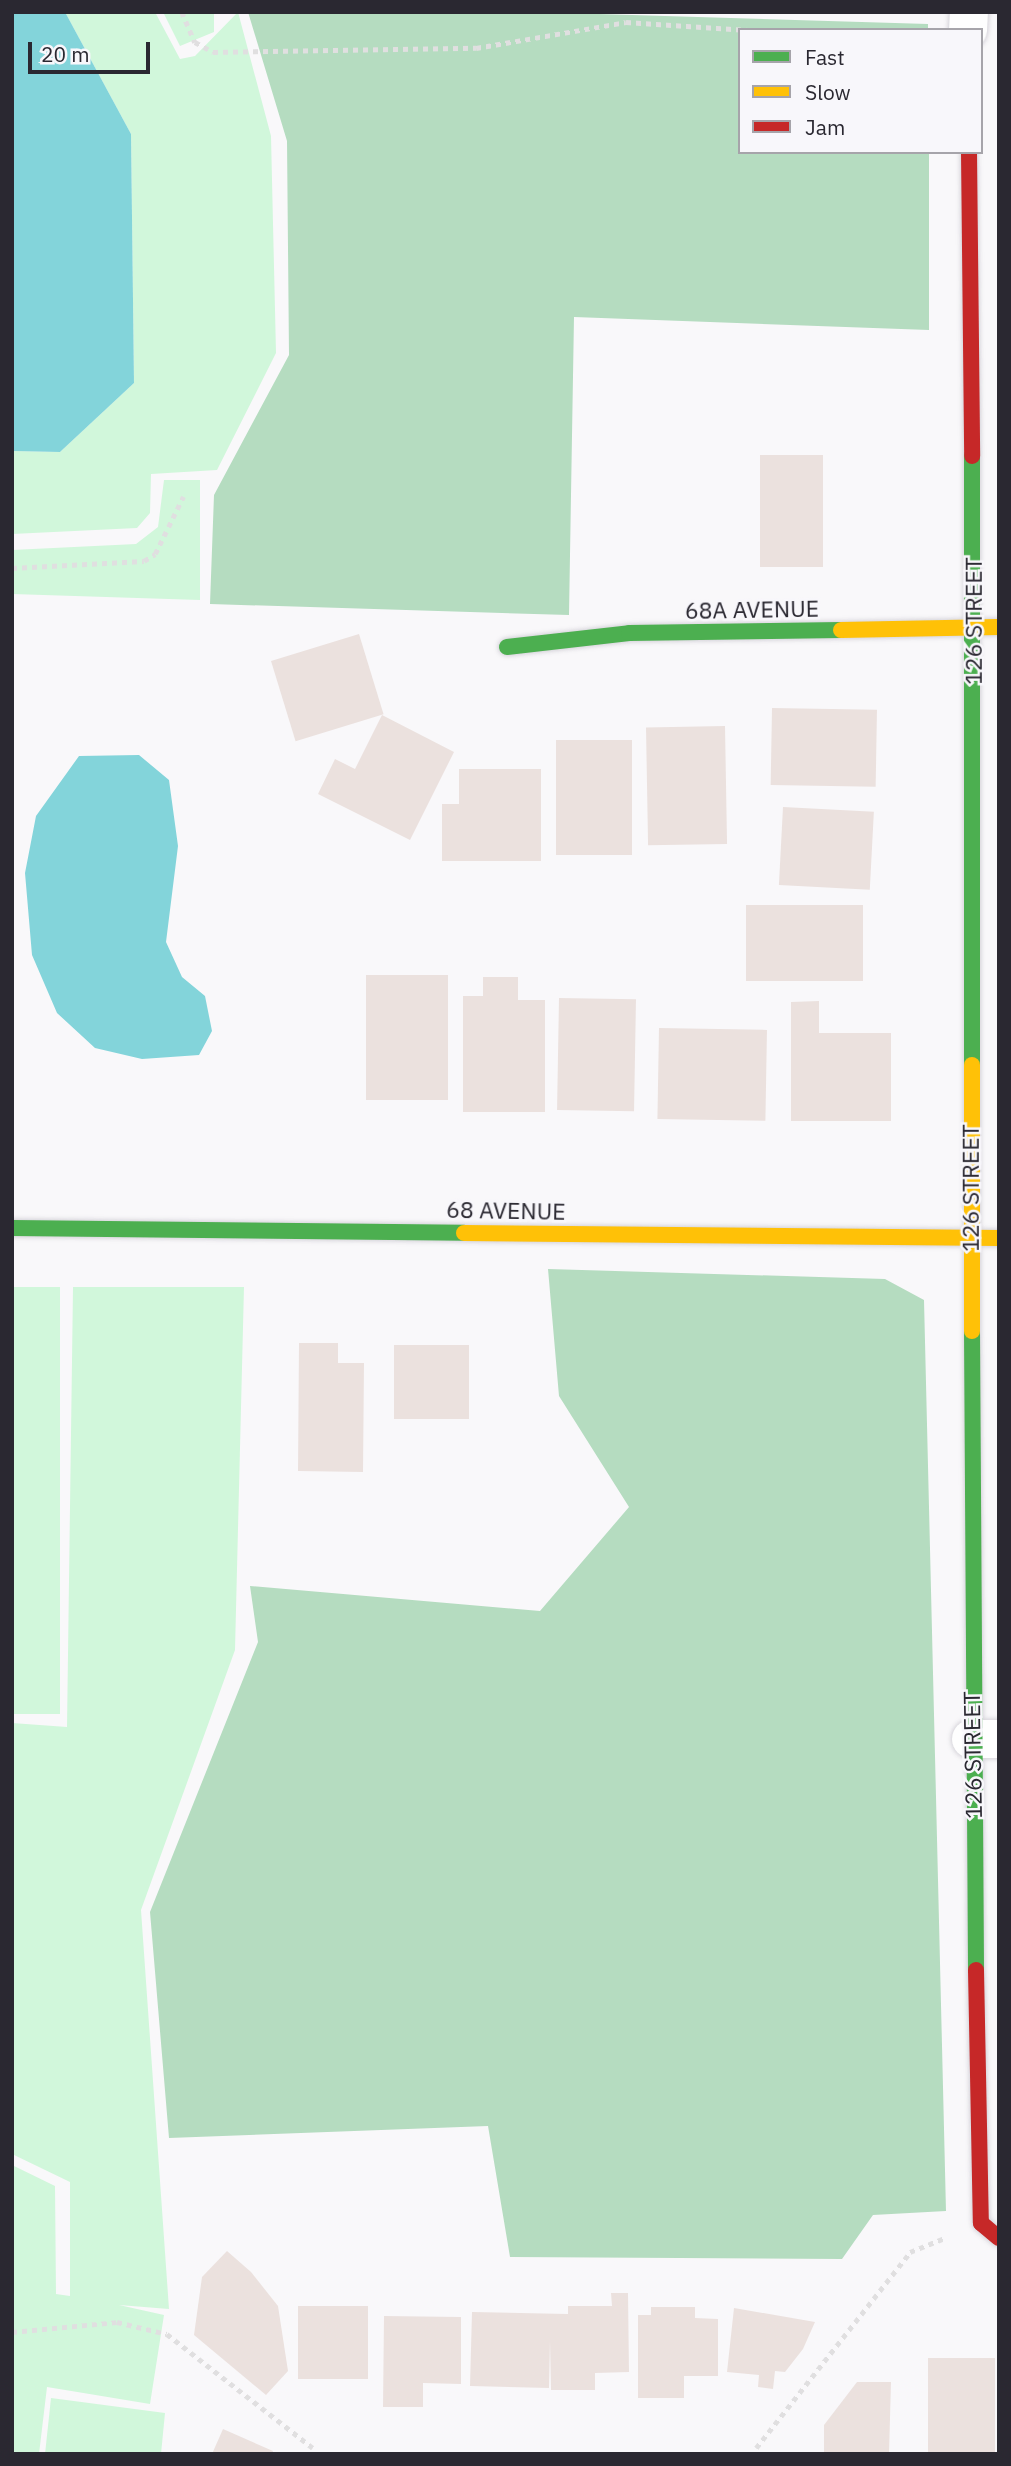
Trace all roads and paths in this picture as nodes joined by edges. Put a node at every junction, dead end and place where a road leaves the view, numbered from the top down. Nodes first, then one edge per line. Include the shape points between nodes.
1 (182, 12) edge
2 (738, 29) edge
3 (969, 154) edge
4 (183, 497) dead end
5 (12, 568) edge
6 (999, 627) edge
7 (974, 629) junction
8 (507, 647) dead end
9 (12, 1228) edge
10 (970, 1237) junction
11 (999, 1238) edge
12 (985, 1739) edge
13 (981, 2223) junction
14 (999, 2238) edge
15 (12, 2332) edge
16 (313, 2448) dead end
17 (756, 2448) dead end

1 - 2 path via 195,42 213,52 476,48 626,22
3 - 7 street, 126 STREET
4 - 5 path via 155,554 144,561
6 - 7 street, 68A AVENUE
7 - 8 street, 68A AVENUE via 629,633
7 - 10 street, 126 STREET
9 - 10 street, 68 AVENUE
10 - 11 street, 68 AVENUE
10 - 12 street, 126 STREET
12 - 13 street, 126 STREET
13 - 14 street
13 - 17 path via 910,2252
15 - 16 path via 117,2322 167,2334

